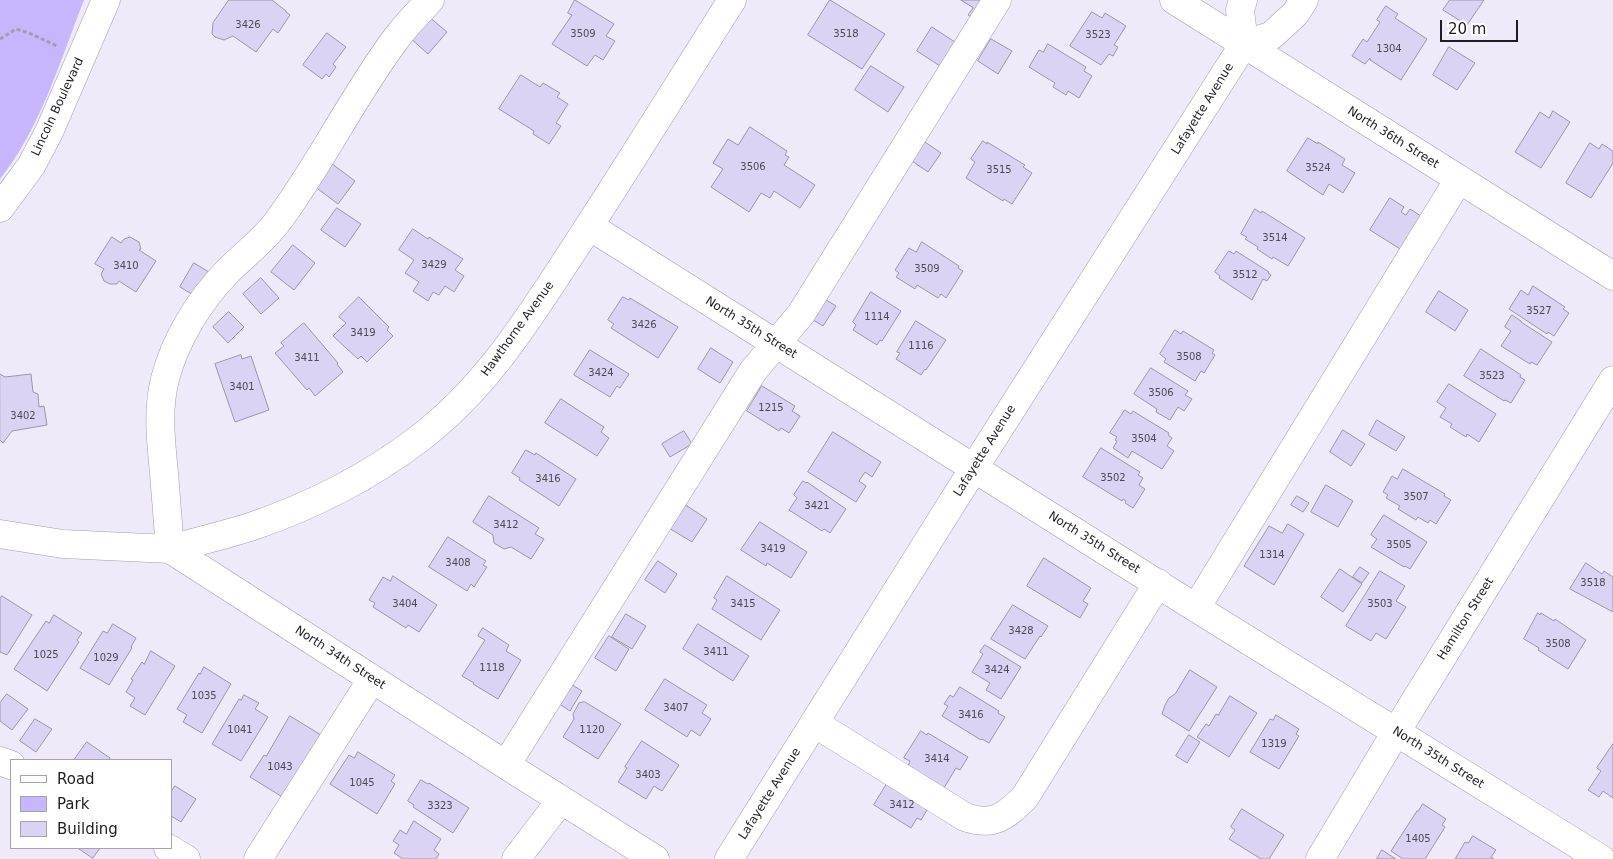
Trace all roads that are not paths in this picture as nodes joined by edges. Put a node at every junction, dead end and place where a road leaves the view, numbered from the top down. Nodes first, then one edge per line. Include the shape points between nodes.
1 (106, 0) edge
2 (430, 0) edge
3 (732, 0) edge
4 (997, 0) edge
5 (1174, 0) edge
6 (1243, 0) edge
7 (1304, 0) edge
8 (1244, 44) junction
9 (1459, 179) junction
10 (0, 208) edge
11 (589, 226) junction
12 (1613, 276) edge
13 (776, 343) junction
14 (1613, 380) edge
15 (974, 468) junction
16 (0, 534) edge
17 (170, 549) junction
18 (1158, 583) junction
19 (1196, 608) junction
20 (372, 679) junction
21 (814, 723) junction
22 (1396, 732) junction
23 (506, 765) junction
24 (561, 800) junction
25 (170, 849) edge
26 (186, 859) edge
27 (258, 859) edge
28 (516, 859) edge
29 (655, 859) edge
30 (729, 859) edge
31 (1320, 859) edge
32 (1601, 859) edge

1 - 10 street, Lincoln Boulevard via 50,132 31,166
2 - 17 street via 396,39 358,93 316,165 277,222 211,290 196,310 173,356 160,405
3 - 11 street, Hawthorne Avenue
4 - 13 street via 801,314
5 - 8 street, North 36th Street
6 - 8 street via 1240,10
7 - 8 street via 1295,14 1271,36
8 - 9 street, North 36th Street
8 - 15 street, Lafayette Avenue
9 - 12 street, North 36th Street
9 - 19 street
11 - 13 street, North 35th Street
11 - 17 street, Hawthorne Avenue via 494,366 458,405 416,441 363,477 308,505 252,526
13 - 15 street, North 35th Street
13 - 23 street via 753,371
14 - 22 street, Hamilton Street
15 - 18 street, North 35th Street
15 - 21 street, Lafayette Avenue
16 - 17 street via 63,544
17 - 20 street, North 34th Street
18 - 19 street, North 35th Street
18 - 21 street via 1025,797 1000,818 988,822 964,817
19 - 22 street, North 35th Street
20 - 23 street, North 34th Street
20 - 27 street
21 - 30 street, Lafayette Avenue
22 - 31 street, Hamilton Street
22 - 32 street, North 35th Street
23 - 24 street, North 34th Street
24 - 28 street
24 - 29 street, North 34th Street
25 - 26 street

